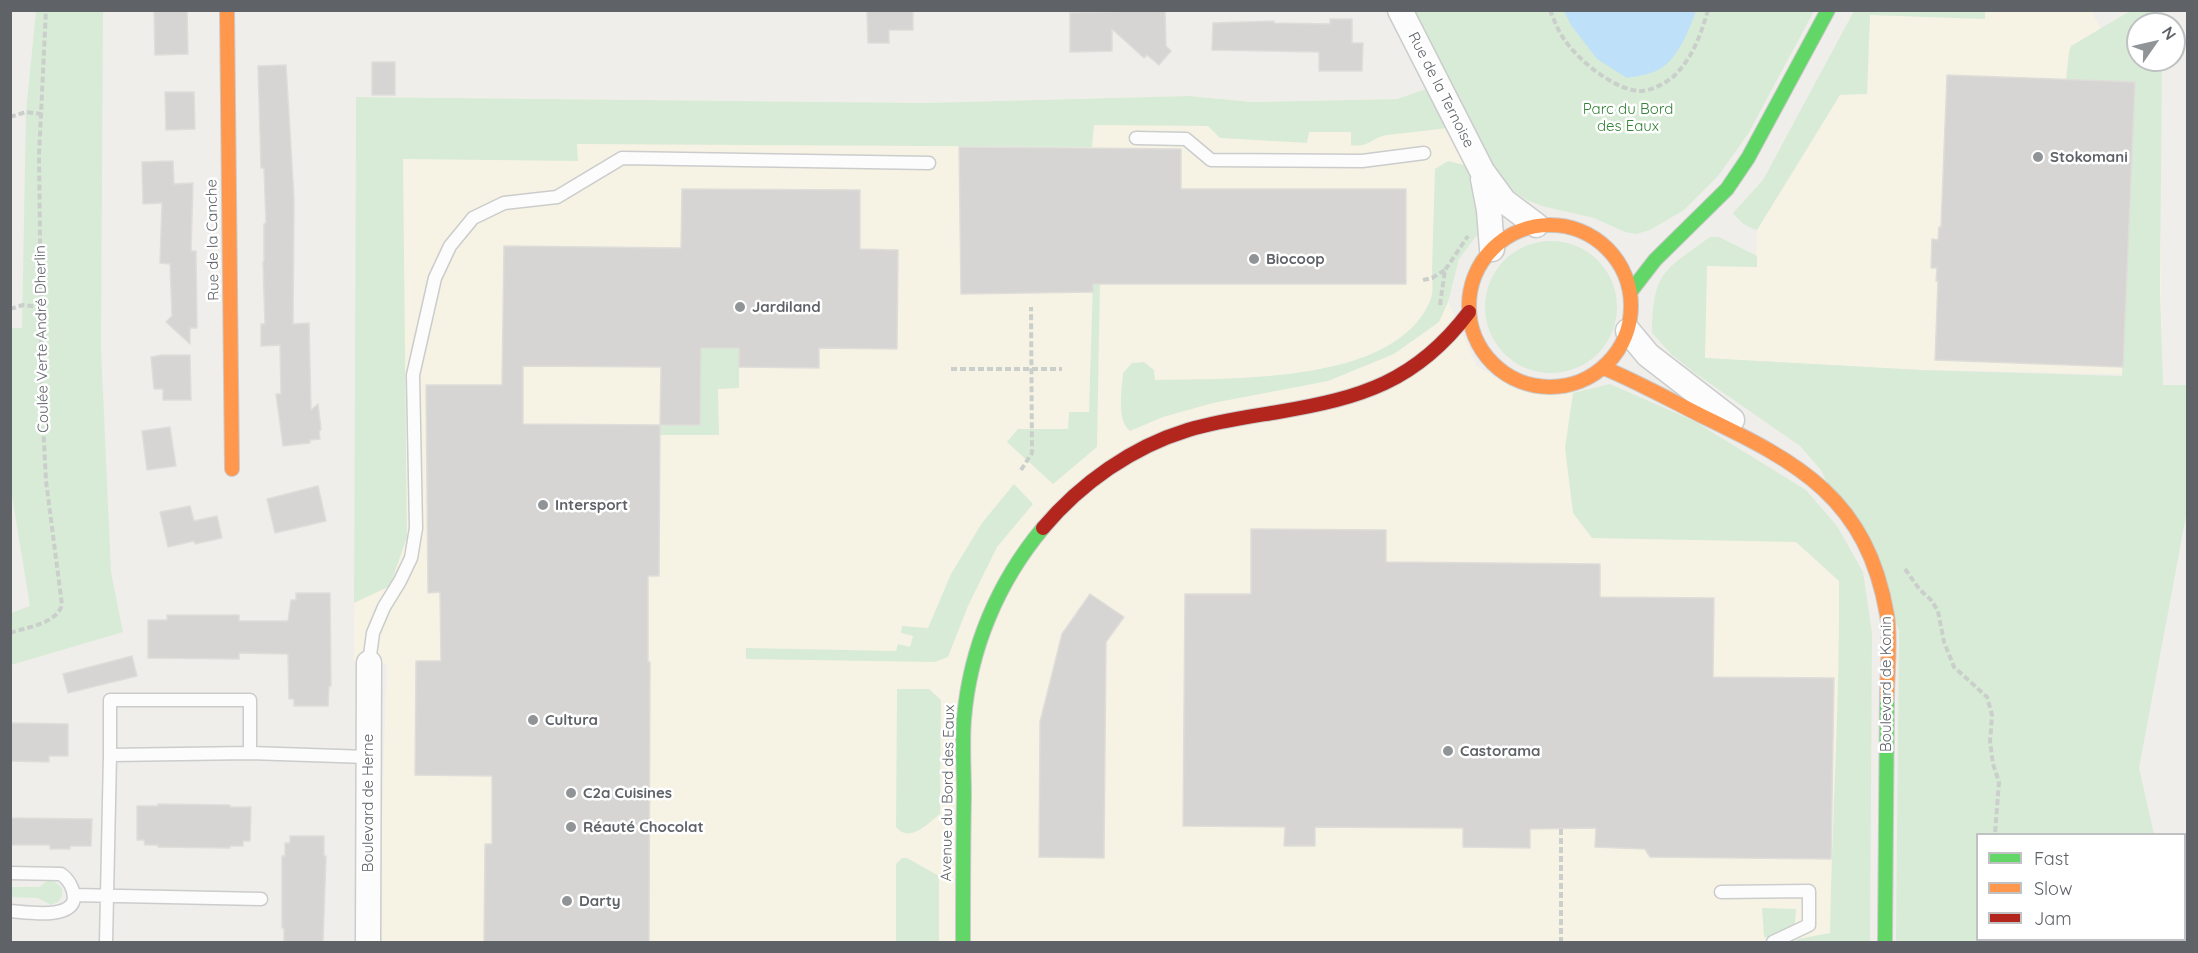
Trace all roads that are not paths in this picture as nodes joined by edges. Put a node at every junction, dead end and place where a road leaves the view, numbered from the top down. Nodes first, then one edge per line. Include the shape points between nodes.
1 (227, 10) edge
2 (1400, 10) edge
3 (1828, 10) edge
4 (1136, 138) dead end
5 (1424, 153) dead end
6 (929, 163) dead end
7 (1482, 171) junction
8 (1536, 225) junction
9 (1684, 230) junction
10 (1655, 238) dead end
11 (1604, 245) junction
12 (1624, 245) dead end
13 (1492, 249) junction
14 (1630, 291) junction
15 (1469, 312) junction
16 (1628, 331) junction
17 (1433, 367) dead end
18 (1604, 368) junction
19 (1406, 373) junction
20 (1756, 441) junction
21 (232, 469) dead end
22 (369, 663) joint
23 (250, 753) junction
24 (110, 755) junction
25 (368, 757) junction
26 (10, 873) edge
27 (1721, 892) dead end
28 (74, 895) junction
29 (108, 896) junction
30 (261, 899) dead end
31 (10, 911) edge
32 (964, 940) edge
33 (106, 942) edge
34 (368, 942) edge
35 (1773, 942) edge
36 (1885, 942) edge

1 - 21 street, Rue de la Canche
2 - 7 street, Rue de la Ternoise
3 - 9 street via 1748,158 1714,202
4 - 5 lane via 1185,139 1210,160 1362,161
6 - 22 lane via 622,158 557,197 504,203 474,218 450,246 435,278 413,375 416,528 411,558 373,633
7 - 8 street, Rue de la Ternoise via 1504,201
7 - 13 street, Rue de la Ternoise
8 - 11 street via 1584,231
8 - 13 street via 1512,233
9 - 10 street
9 - 14 street
11 - 12 street
11 - 14 street via 1621,266
13 - 15 street via 1475,274
14 - 16 street
15 - 18 street via 1483,360 1522,382 1562,386 1579,382
15 - 19 street, Avenue du Bord des Eaux via 1445,344
16 - 18 street via 1617,354
16 - 20 street, Boulevard de Konin via 1648,355
17 - 19 street, Avenue du Bord des Eaux
18 - 20 street, Boulevard de Konin
19 - 32 street, Avenue du Bord des Eaux via 1314,407 1222,421 1160,441 1099,476 1058,510 1029,542 979,640 964,709
20 - 36 street, Boulevard de Konin via 1833,498 1866,544 1878,575 1888,618
22 - 25 street, Boulevard de Herne
23 - 24 lane
23 - 24 lane via 250,700 110,700
23 - 25 lane
24 - 29 lane
25 - 34 street, Boulevard de Herne
26 - 28 lane via 61,874
27 - 35 lane via 1809,891 1809,925
28 - 29 lane
28 - 31 lane via 71,905 61,912
29 - 30 lane
29 - 33 lane

